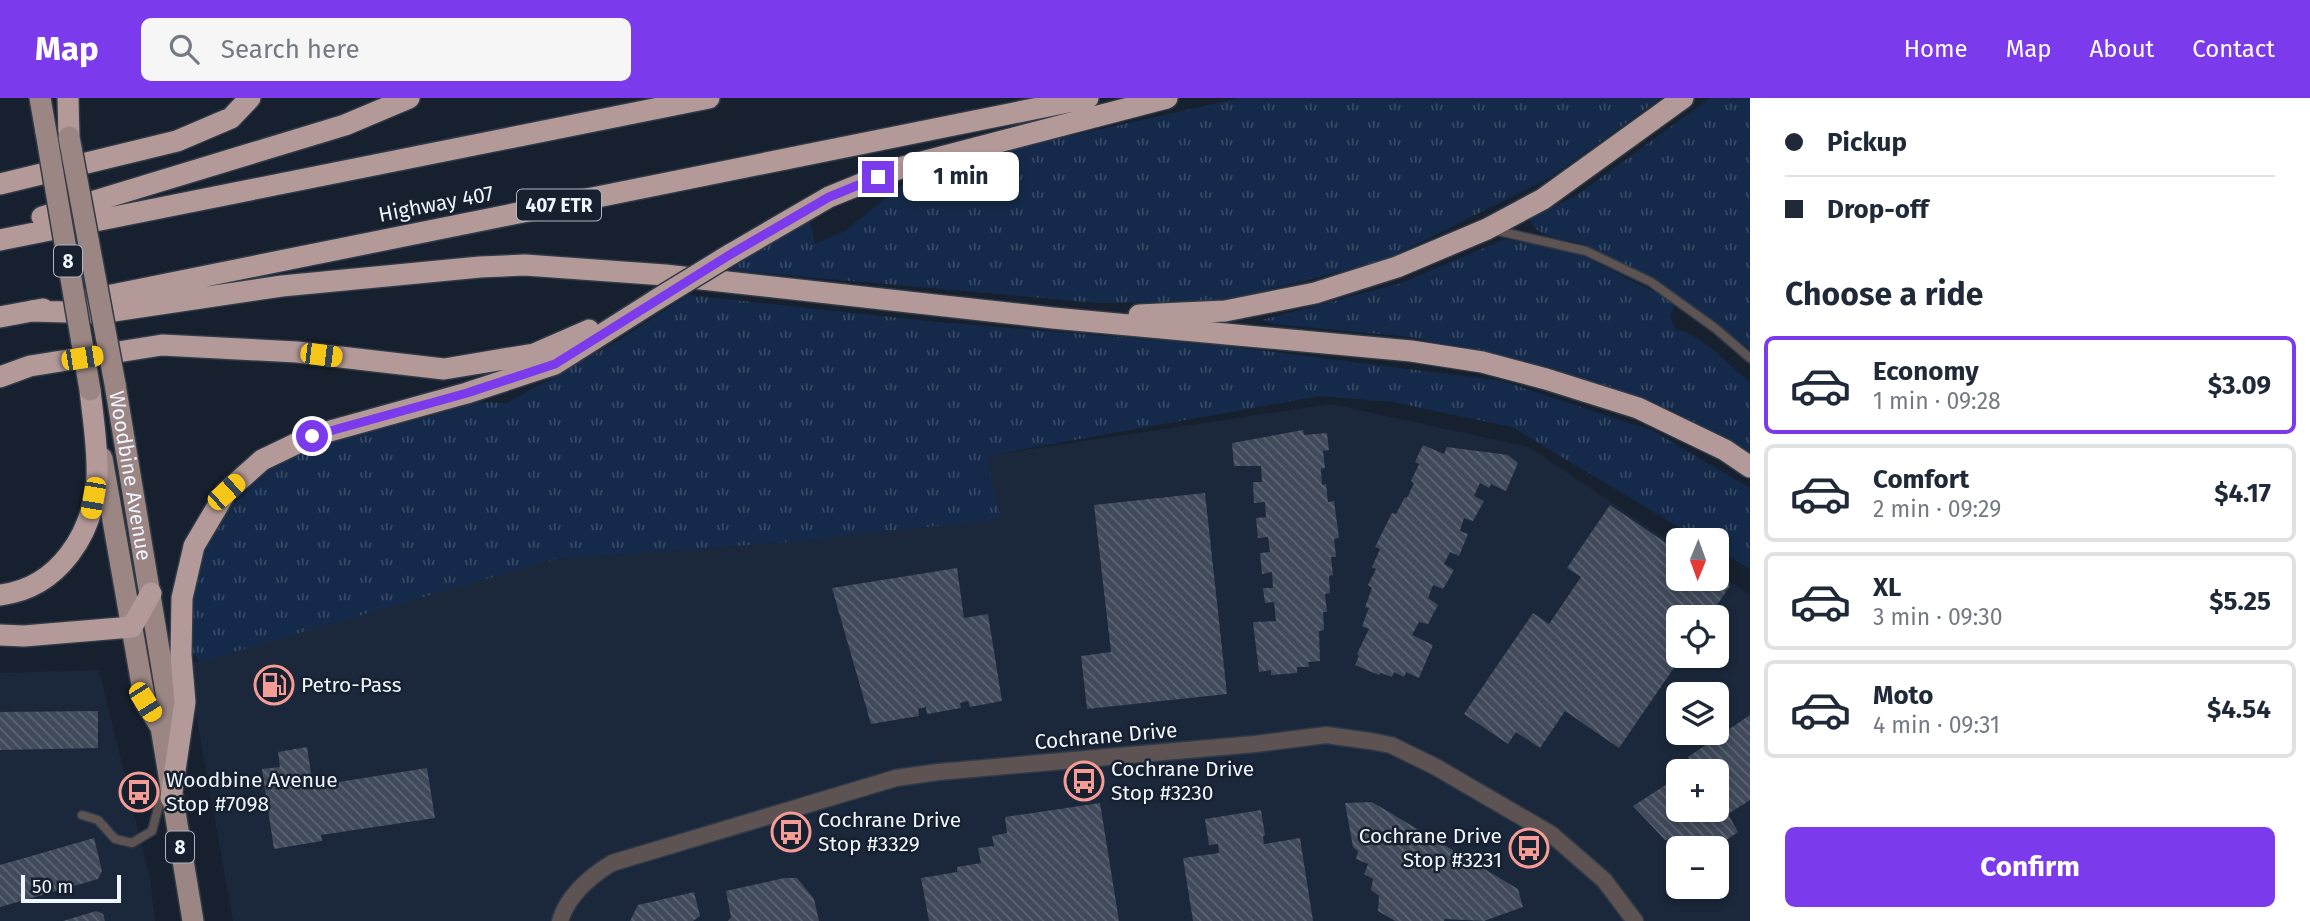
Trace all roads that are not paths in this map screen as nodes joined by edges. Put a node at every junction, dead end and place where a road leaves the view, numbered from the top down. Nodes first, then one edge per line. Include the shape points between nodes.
1 (40, 98) edge
2 (62, 98) edge
3 (68, 98) edge
4 (250, 98) edge
5 (409, 98) edge
6 (709, 98) edge
7 (1088, 98) edge
8 (1167, 98) edge
9 (1683, 98) edge
10 (69, 137) junction
11 (0, 184) edge
12 (0, 229) edge
13 (1487, 229) junction
14 (0, 240) edge
15 (656, 300) junction
16 (30, 311) junction
17 (0, 317) edge
18 (1054, 318) junction
19 (1750, 358) edge
20 (0, 377) edge
21 (90, 390) junction
22 (1750, 467) edge
23 (151, 593) junction
24 (0, 595) edge
25 (132, 627) junction
26 (0, 635) edge
27 (161, 727) junction
28 (168, 774) junction
29 (171, 798) junction
30 (82, 815) dead end
31 (193, 921) edge
32 (561, 921) edge
33 (1635, 921) edge

1 - 21 main road, Woodbine Avenue / 8, bridge
2 - 10 main road, Woodbine Avenue / 8
3 - 10 highway
4 - 11 highway via 231,118 177,141
5 - 12 highway via 345,125
6 - 14 highway
7 - 16 highway, Highway 407 / 407 ETR
8 - 15 highway, bridge via 903,167 829,197
9 - 13 highway via 1542,199
10 - 23 main road, Woodbine Avenue / 8, bridge
13 - 18 highway via 1397,267 1315,293 1226,311
13 - 19 lane via 1586,251 1651,282
15 - 20 highway via 534,354 444,369 297,352 162,345 30,366
15 - 29 highway via 555,364 312,436 262,460 226,492 194,546 182,598 185,702
16 - 17 highway, Highway 407 / 407 ETR
16 - 18 highway via 100,313 282,286 525,265 665,275
18 - 22 highway via 1411,351 1482,362 1638,408
21 - 24 highway via 97,476 85,528 54,572 32,586
21 - 25 main road, Woodbine Avenue / 8
23 - 25 highway
23 - 27 main road, Woodbine Avenue / 8 via 169,710
25 - 26 highway
25 - 27 main road, Woodbine Avenue / 8 via 145,702
27 - 28 main road, Woodbine Avenue / 8
28 - 29 main road, Woodbine Avenue / 8
28 - 30 lane via 152,831 132,843 115,839 98,820
29 - 31 main road, Woodbine Avenue / 8
32 - 33 street, Cochrane Drive via 564,907 576,893 612,863 897,778 1326,735 1391,746 1500,803 1577,855 1604,880

